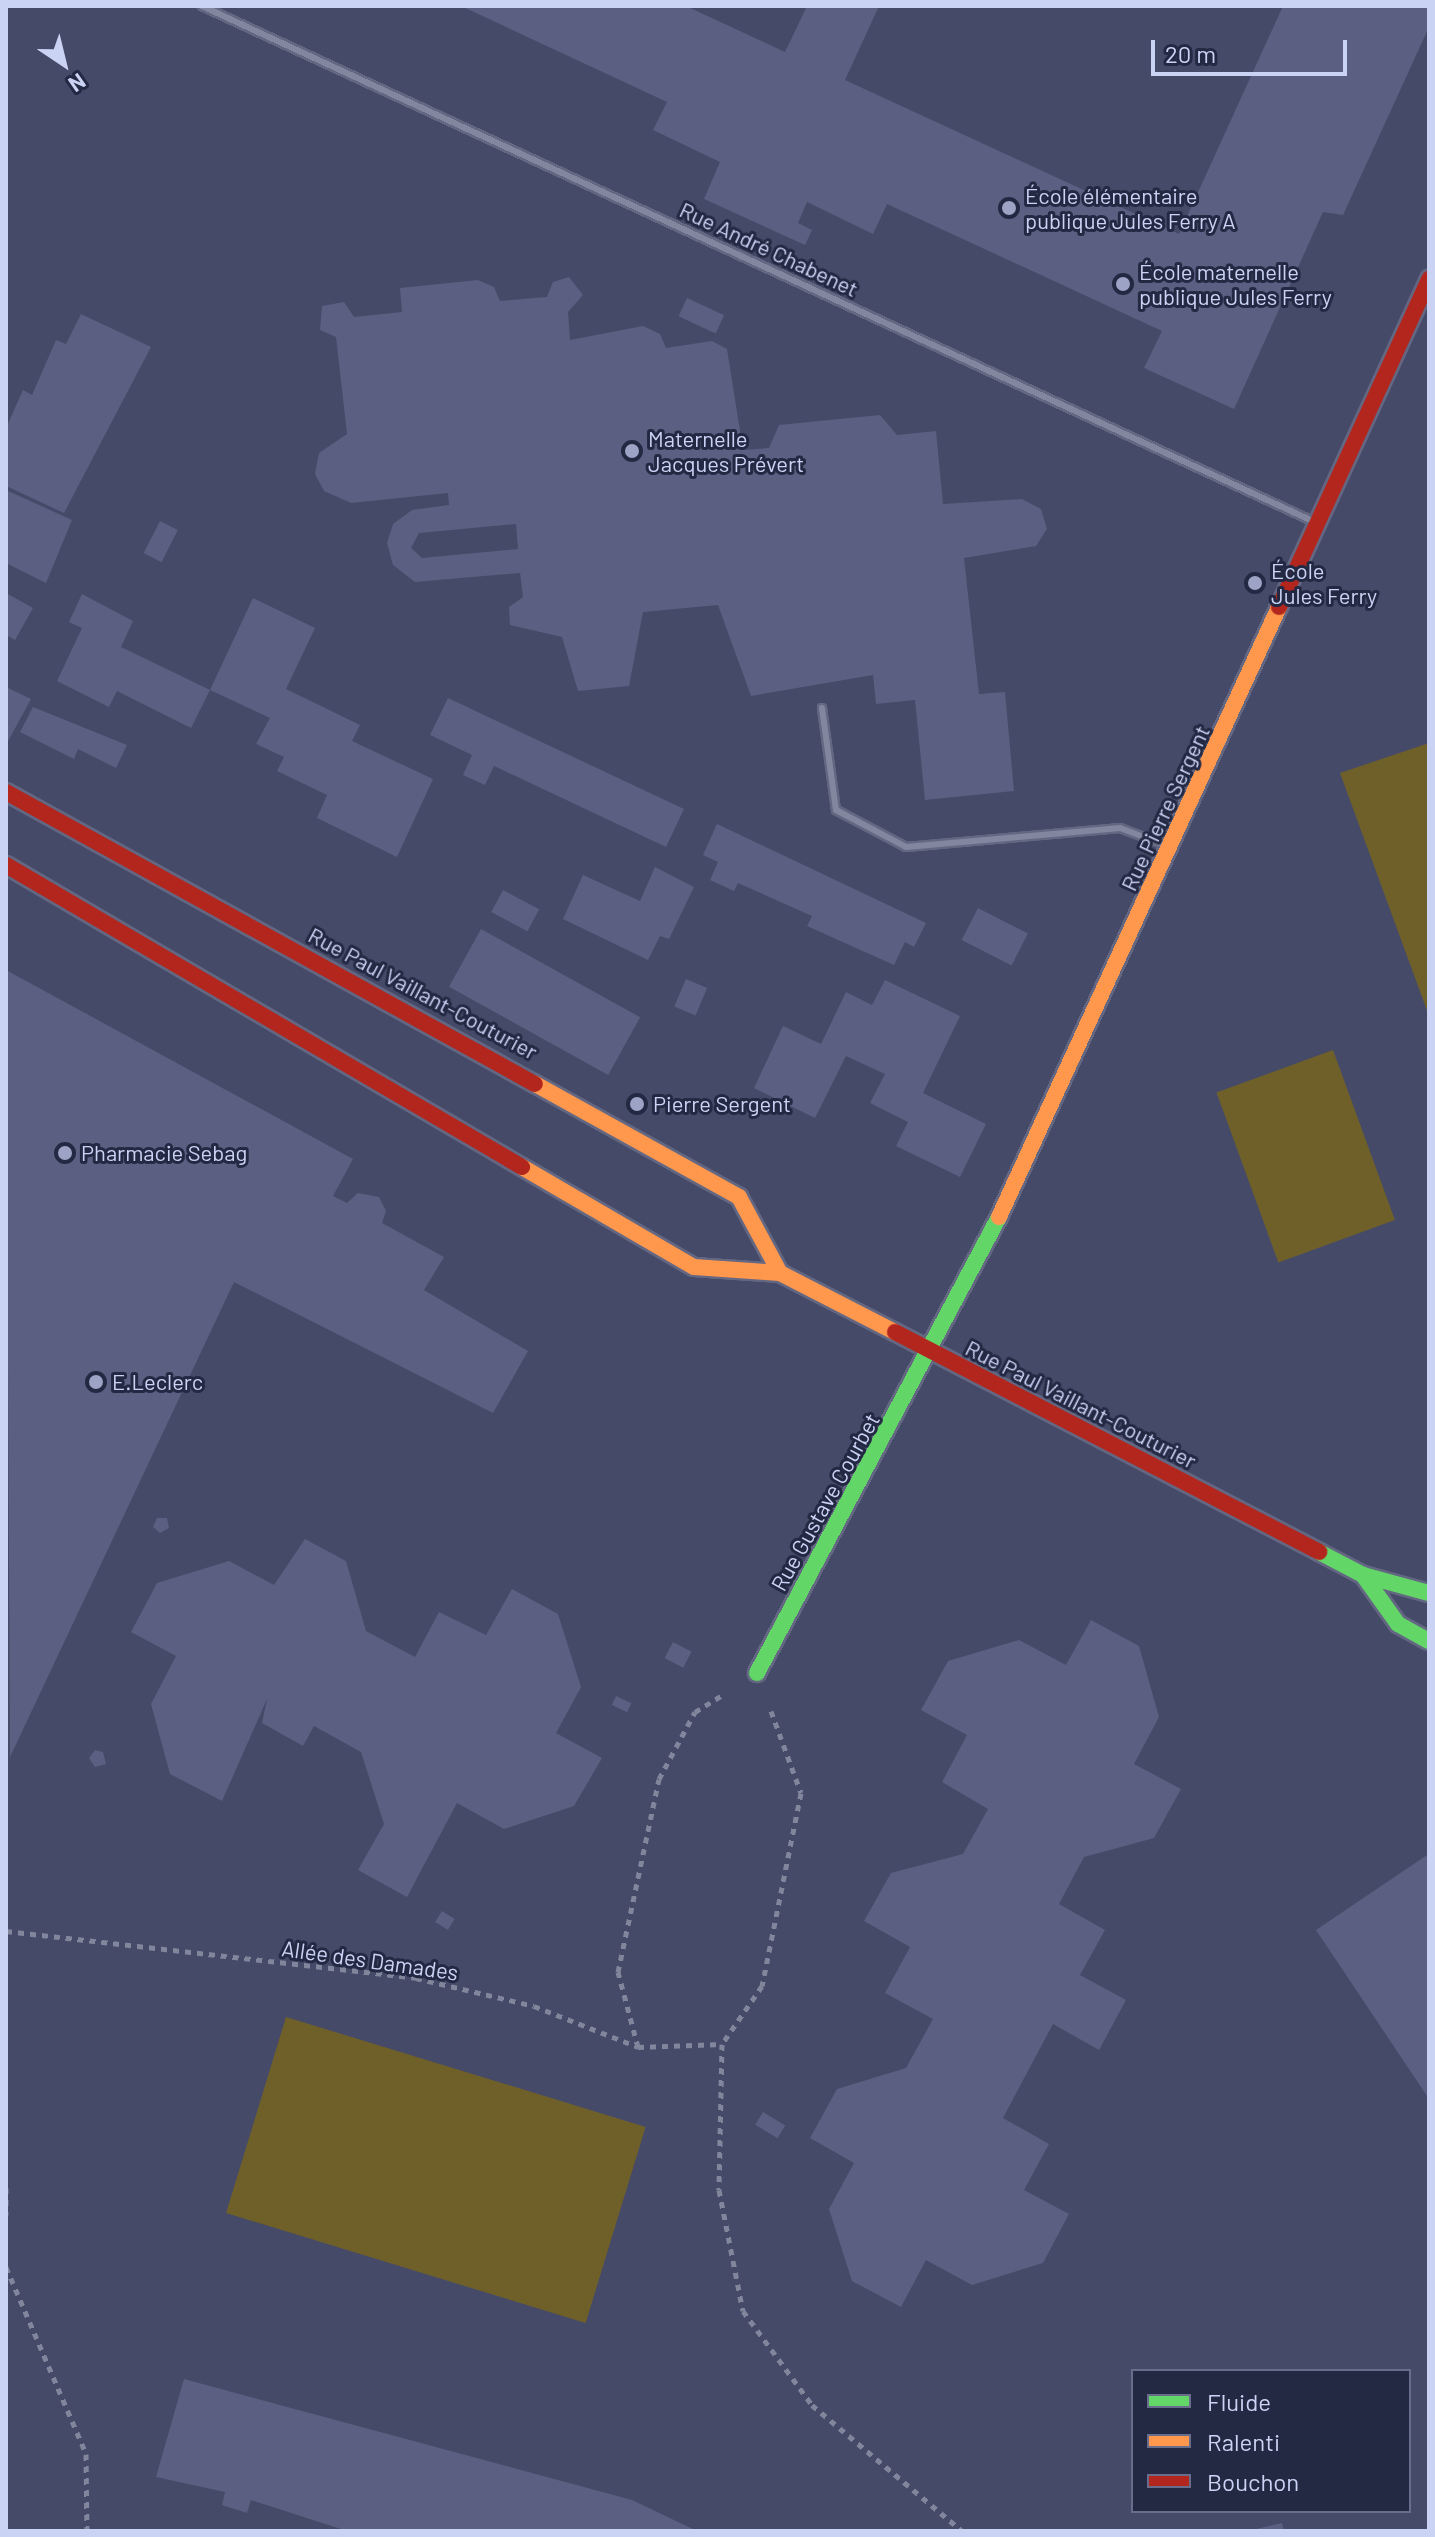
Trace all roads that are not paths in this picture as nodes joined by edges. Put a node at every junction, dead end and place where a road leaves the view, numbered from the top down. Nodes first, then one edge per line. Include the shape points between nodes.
1 (202, 6) edge
2 (1429, 279) edge
3 (1320, 524) junction
4 (822, 708) dead end
5 (6, 792) edge
6 (1171, 848) junction
7 (6, 865) edge
8 (780, 1273) junction
9 (931, 1351) junction
10 (1363, 1575) junction
11 (1429, 1593) edge
12 (1429, 1641) edge
13 (757, 1673) road end

1 - 3 lane, Rue André Chabenet
2 - 3 main road, Rue Pierre Sergent
3 - 6 main road, Rue Pierre Sergent
4 - 6 lane via 836,810 906,847 1120,828
5 - 8 main road, Rue Paul Vaillant-Couturier via 739,1197
6 - 9 main road, Rue Pierre Sergent
7 - 8 main road, Rue Paul Vaillant-Couturier via 694,1267
8 - 9 main road, Rue Paul Vaillant-Couturier
9 - 10 main road, Rue Paul Vaillant-Couturier
9 - 13 main road, Rue Gustave Courbet
10 - 11 main road, Rue Paul Vaillant-Couturier
10 - 12 main road, Rue Paul Vaillant-Couturier via 1398,1624

